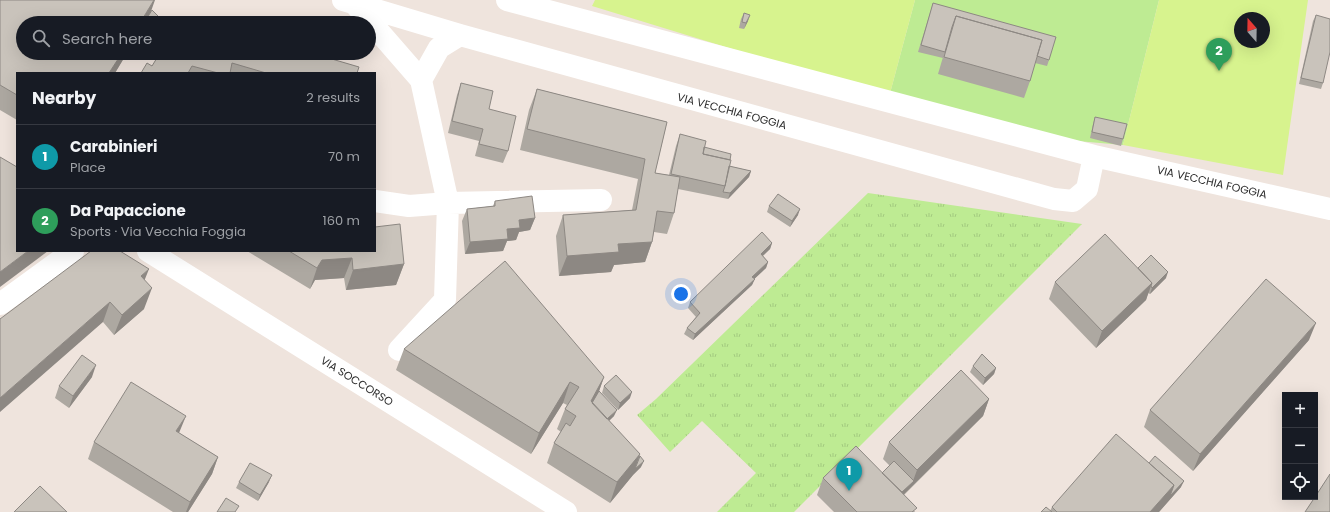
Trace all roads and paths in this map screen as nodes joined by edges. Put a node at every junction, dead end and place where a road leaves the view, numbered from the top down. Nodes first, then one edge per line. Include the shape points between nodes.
1 (506, 0) edge
2 (350, 1) edge
3 (363, 16) edge
4 (376, 30) edge
5 (460, 35) junction
6 (421, 80) junction
7 (1094, 156) junction
8 (601, 200) dead end
9 (376, 201) edge
10 (448, 203) junction
11 (1330, 208) edge
12 (72, 252) edge
13 (150, 252) edge
14 (0, 304) edge
15 (399, 350) dead end
16 (566, 512) edge

1 - 7 street, VIA VECCHIA FOGGIA
2 - 3 street
2 - 5 street, VIA VECCHIA FOGGIA
4 - 6 street
5 - 6 street via 439,48
5 - 7 street, VIA VECCHIA FOGGIA via 1054,199 1073,201 1087,189
6 - 10 street
7 - 11 street, VIA VECCHIA FOGGIA
8 - 10 street
9 - 10 street via 409,206
10 - 15 street via 445,300
12 - 14 street
13 - 16 street, VIA SOCCORSO

